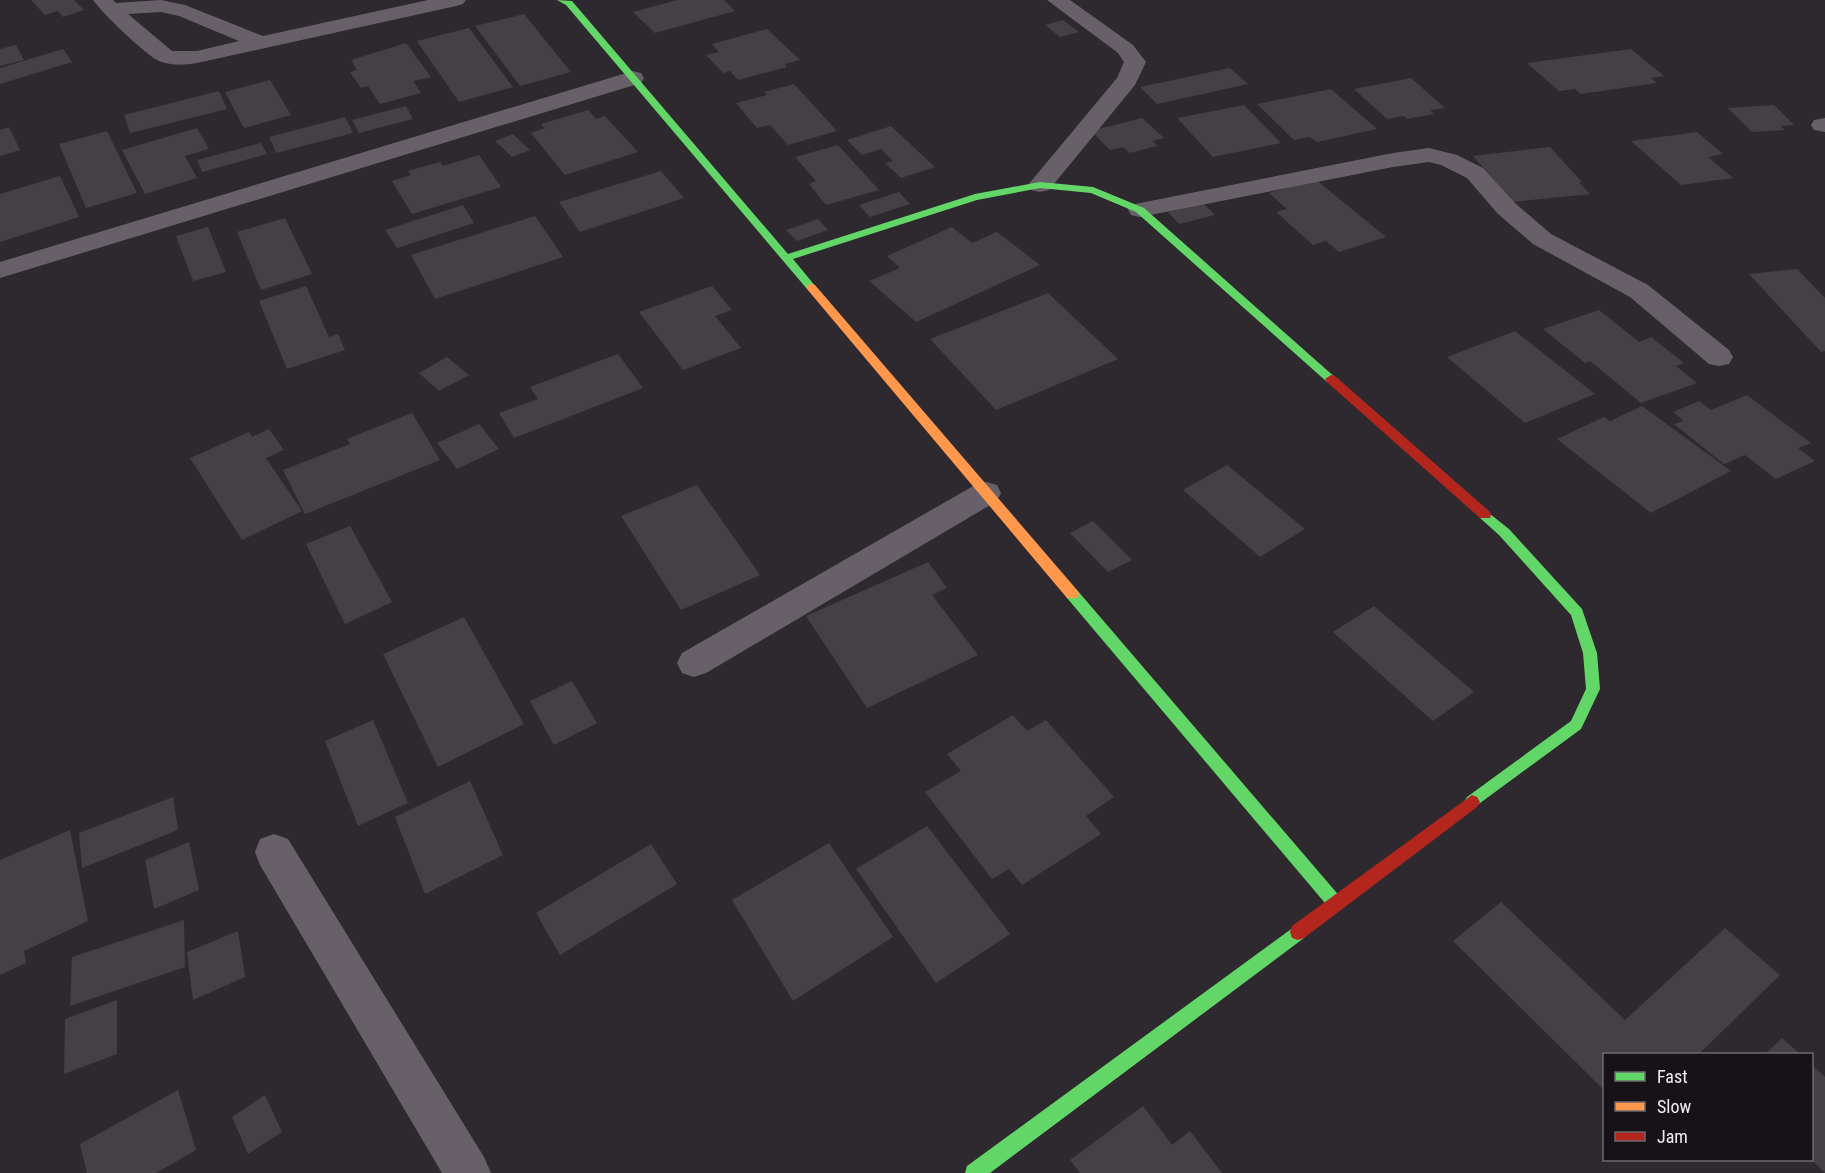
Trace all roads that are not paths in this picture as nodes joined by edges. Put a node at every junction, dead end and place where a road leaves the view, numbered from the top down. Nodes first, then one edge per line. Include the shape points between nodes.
1 (456, 0) edge
2 (561, 0) edge
3 (1057, 0) edge
4 (214, 3) dead end
5 (106, 5) edge
6 (185, 11) junction
7 (259, 42) junction
8 (633, 78) junction
9 (1040, 185) junction
10 (1140, 210) junction
11 (786, 258) junction
12 (0, 270) edge
13 (1719, 357) dead end
14 (986, 493) junction
15 (694, 663) dead end
16 (274, 852) dead end
17 (1336, 904) junction
18 (468, 1173) edge
19 (974, 1173) edge

1 - 7 street
2 - 8 street via 569,3
3 - 9 street via 1126,49 1135,63 1127,80
4 - 6 street
5 - 6 street via 161,6
5 - 7 street via 165,56 196,57
6 - 7 street
8 - 11 street
8 - 12 street
9 - 10 street via 1093,190
9 - 11 street via 975,197
10 - 13 street via 1429,155 1475,174 1542,239 1639,291
10 - 17 street via 1504,532 1577,613 1590,653 1593,689 1576,725
11 - 14 street
14 - 15 street
14 - 17 street
16 - 18 street
17 - 19 street

